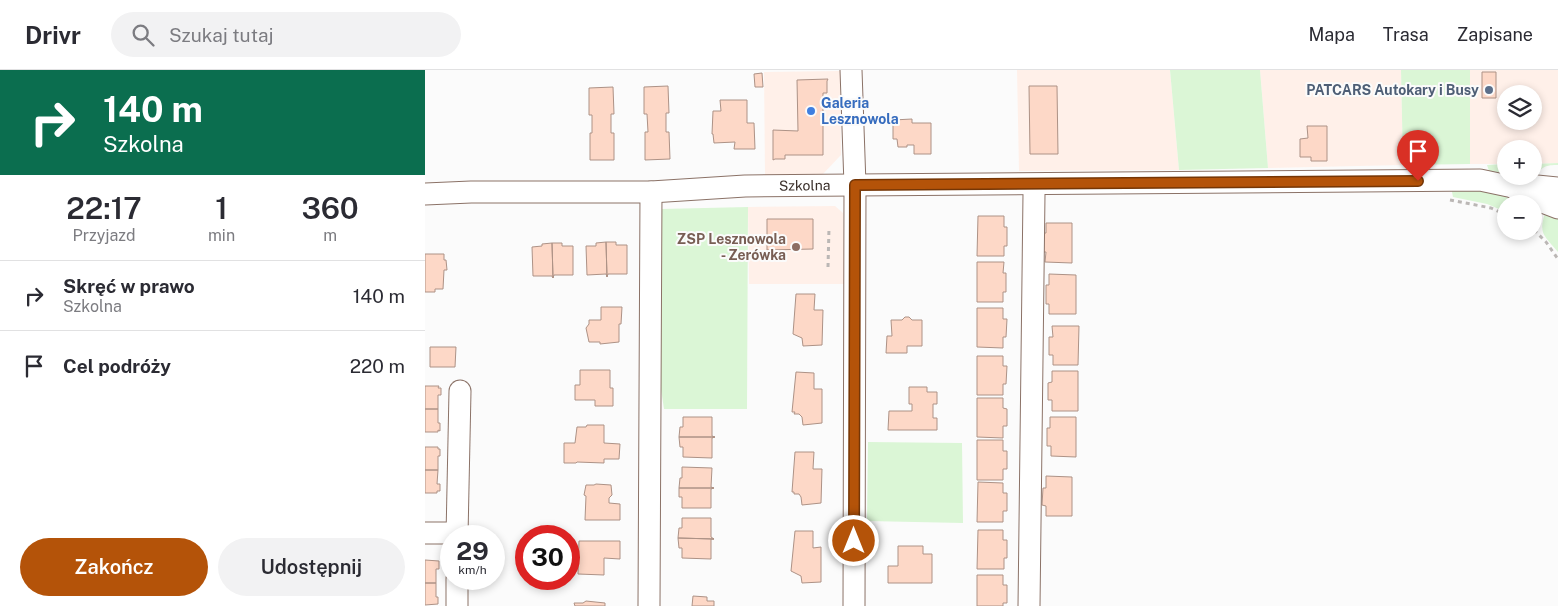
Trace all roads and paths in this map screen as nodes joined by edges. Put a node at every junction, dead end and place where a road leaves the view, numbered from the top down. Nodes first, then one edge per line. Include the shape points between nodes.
1 (851, 70) edge
2 (1437, 180) junction
3 (855, 185) junction
4 (1513, 187) junction
5 (1558, 188) edge
6 (651, 192) junction
7 (425, 194) edge
8 (1034, 194) dead end
9 (1558, 208) edge
10 (1497, 211) edge
11 (829, 228) dead end
12 (1542, 238) edge
13 (1558, 259) edge
14 (829, 267) dead end
15 (459, 390) dead end
16 (457, 525) edge
17 (425, 533) edge
18 (440, 534) edge
19 (457, 590) edge
20 (457, 606) edge
21 (649, 606) edge
22 (854, 606) edge
23 (1029, 606) edge

1 - 3 street
2 - 3 street, Szkolna
2 - 4 street, Szkolna via 1480,180
2 - 10 path via 1450,201
3 - 6 street, Szkolna via 745,186
3 - 22 street
4 - 5 street, Szkolna
4 - 9 street, Szkolna via 1524,195
6 - 7 street, Szkolna
6 - 21 street
8 - 23 street
11 - 14 path
12 - 13 path
15 - 16 street
17 - 18 street
19 - 20 street

